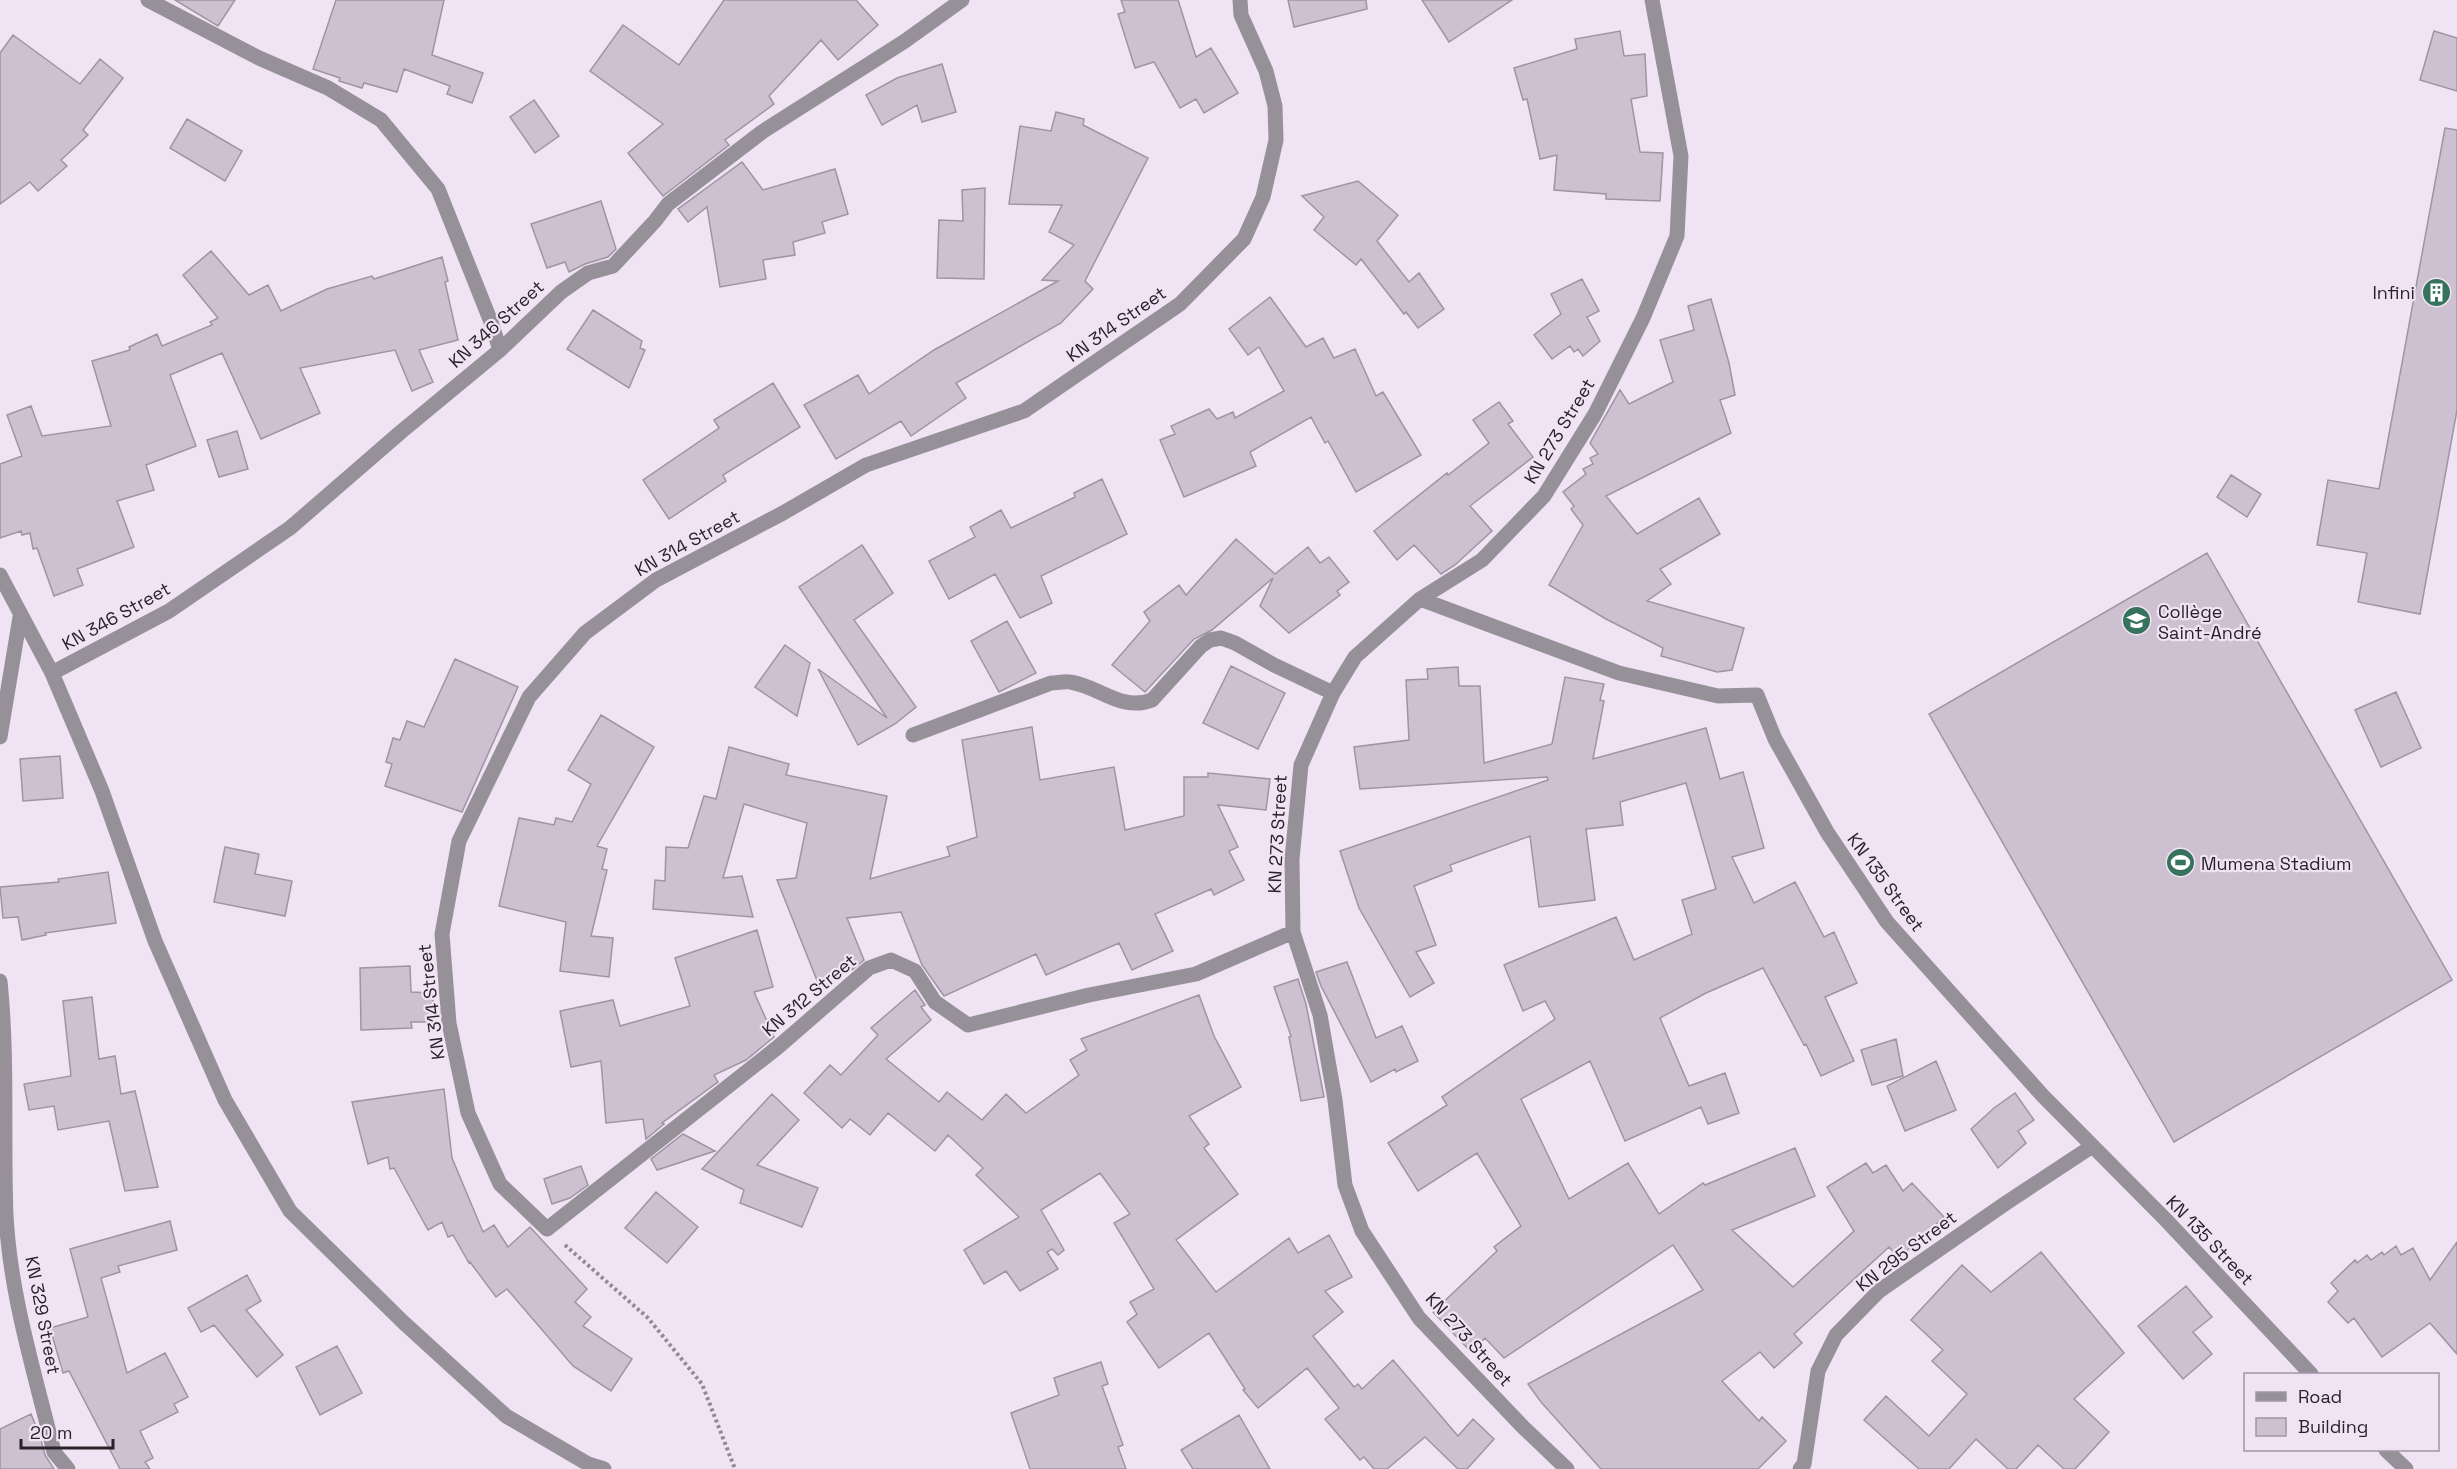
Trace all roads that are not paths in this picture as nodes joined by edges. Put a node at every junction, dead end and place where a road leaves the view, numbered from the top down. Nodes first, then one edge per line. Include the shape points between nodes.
1 (148, 0) edge
2 (962, 0) edge
3 (1239, 0) edge
4 (1652, 0) edge
5 (500, 350) junction
6 (0, 575) edge
7 (1420, 599) junction
8 (20, 617) junction
9 (52, 673) junction
10 (1334, 693) junction
11 (913, 735) dead end
12 (0, 737) edge
13 (1293, 932) junction
14 (0, 981) edge
15 (2091, 1147) junction
16 (547, 1229) joint
17 (2311, 1373) edge
18 (2388, 1451) edge
19 (1804, 1467) edge
20 (68, 1469) edge
21 (604, 1469) edge
22 (1567, 1469) edge
23 (2406, 1469) edge

1 - 5 street via 259,58 328,88 381,120 438,189
2 - 5 street, KN 346 Street via 762,132 668,204 612,266 588,273 561,292
3 - 16 street, KN 314 Street via 1241,15 1266,70 1275,106 1276,140 1263,197 1244,239 1180,304 1024,411 866,465 656,580 585,633 529,697 459,841 442,934 449,1023 468,1113 500,1184
4 - 7 street, KN 273 Street via 1681,156 1677,236 1643,318 1595,414 1544,496 1482,560
5 - 9 street, KN 346 Street via 290,528 169,611
6 - 8 street
7 - 10 street, KN 273 Street via 1355,657
7 - 15 street, KN 135 Street via 1619,673 1718,696 1756,695 1775,739 1827,832 1887,922
8 - 9 street
8 - 12 street
9 - 21 street via 102,791 155,941 220,1089 290,1211 506,1416 588,1464
10 - 11 street via 1221,638 1201,646 1152,700 1131,704 1070,681 1052,683
10 - 13 street, KN 273 Street via 1301,765 1292,859
13 - 16 street, KN 312 Street via 1196,975 1089,995 968,1026 935,1002 915,970 891,960 869,968 778,1047
13 - 22 street, KN 273 Street via 1320,1015 1345,1185 1362,1231 1419,1318
14 - 20 street, KN 329 Street via 5,1034 6,1216 16,1296 54,1452
15 - 17 street, KN 135 Street
15 - 19 street, KN 295 Street via 1879,1291 1836,1335 1818,1371
18 - 23 street

